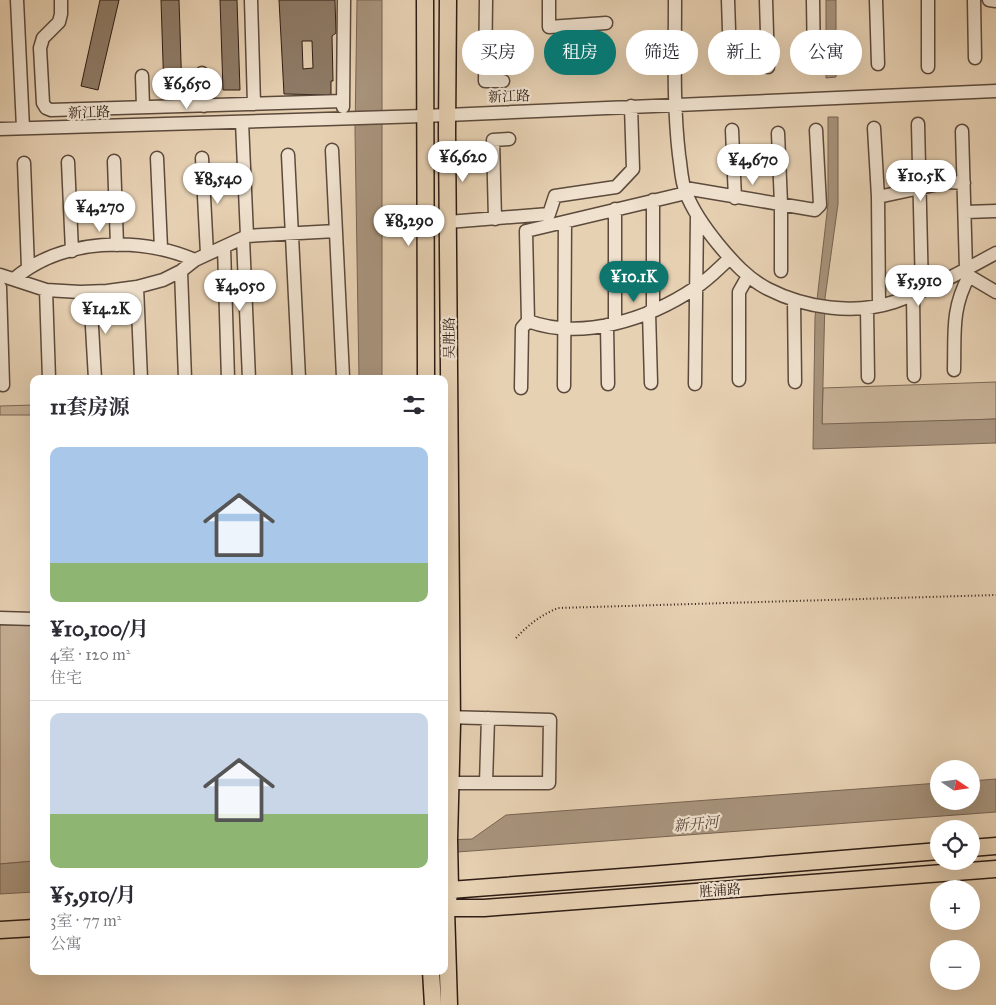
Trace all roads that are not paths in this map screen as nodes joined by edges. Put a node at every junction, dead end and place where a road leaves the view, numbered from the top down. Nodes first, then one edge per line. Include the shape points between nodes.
1 (18, 0) edge
2 (61, 0) edge
3 (251, 0) edge
4 (344, 0) edge
5 (425, 0) edge
6 (448, 0) edge
7 (486, 0) edge
8 (549, 0) edge
9 (675, 0) edge
10 (728, 0) edge
11 (766, 0) edge
12 (814, 0) edge
13 (876, 0) edge
14 (928, 0) edge
15 (974, 0) edge
16 (988, 0) edge
17 (996, 1) edge
18 (606, 24) dead end
19 (729, 30) edge
20 (767, 30) edge
21 (814, 30) edge
22 (975, 58) dead end
23 (878, 64) dead end
24 (928, 67) dead end
25 (202, 73) dead end
26 (448, 75) junction
27 (142, 76) dead end
28 (425, 76) junction
29 (503, 81) dead end
30 (996, 91) edge
31 (343, 101) junction
32 (254, 104) junction
33 (676, 104) junction
34 (204, 106) junction
35 (631, 106) junction
36 (143, 108) junction
37 (447, 114) junction
38 (424, 116) junction
39 (348, 118) junction
40 (242, 122) junction
41 (918, 124) dead end
42 (23, 128) junction
43 (874, 128) dead end
44 (0, 129) edge
45 (732, 130) dead end
46 (816, 130) dead end
47 (962, 131) dead end
48 (778, 133) dead end
49 (509, 140) dead end
50 (332, 150) dead end
51 (447, 150) junction
52 (425, 151) junction
53 (288, 155) dead end
54 (157, 158) dead end
55 (202, 158) dead end
56 (114, 161) dead end
57 (68, 162) dead end
58 (24, 163) dead end
59 (964, 184) junction
60 (920, 188) junction
61 (685, 191) junction
62 (878, 197) junction
63 (735, 198) junction
64 (653, 200) junction
65 (781, 204) junction
66 (615, 209) junction
67 (996, 211) edge
68 (965, 212) junction
69 (697, 216) junction
70 (495, 219) junction
71 (448, 222) junction
72 (565, 222) junction
73 (336, 231) junction
74 (291, 234) junction
75 (245, 237) junction
76 (117, 245) junction
77 (224, 246) junction
78 (161, 248) junction
79 (72, 251) junction
80 (996, 253) edge
81 (207, 254) junction
82 (730, 258) junction
83 (195, 260) junction
84 (28, 268) junction
85 (181, 271) junction
86 (781, 271) dead end
87 (968, 272) junction
88 (0, 276) edge
89 (748, 276) junction
90 (14, 279) junction
91 (0, 287) edge
92 (137, 287) junction
93 (696, 288) junction
94 (46, 290) junction
95 (90, 292) junction
96 (918, 292) junction
97 (996, 292) edge
98 (794, 300) junction
99 (873, 306) junction
100 (651, 312) junction
101 (528, 321) junction
102 (611, 324) junction
103 (563, 328) junction
104 (954, 370) dead end
105 (49, 375) edge
106 (95, 375) edge
107 (141, 375) edge
108 (185, 375) edge
109 (228, 375) edge
110 (249, 375) edge
111 (299, 375) edge
112 (343, 375) edge
113 (426, 375) edge
114 (914, 376) dead end
115 (868, 377) dead end
116 (739, 380) dead end
117 (795, 382) dead end
118 (651, 383) dead end
119 (608, 384) dead end
120 (695, 384) dead end
121 (3, 385) dead end
122 (564, 386) dead end
123 (521, 388) dead end
124 (0, 618) edge
125 (30, 619) edge
126 (448, 717) edge
127 (488, 718) junction
128 (450, 783) junction
129 (486, 783) junction
130 (996, 846) edge
131 (980, 847) edge
132 (930, 852) edge
133 (448, 864) edge
134 (996, 869) edge
135 (448, 900) edge
136 (448, 900) edge
137 (30, 928) edge
138 (0, 930) edge
139 (448, 952) edge
140 (431, 975) edge
141 (433, 1005) edge
142 (450, 1005) edge

1 - 42 street
2 - 36 street via 59,22 43,38 40,48 46,108
3 - 32 street
4 - 31 street
5 - 28 main road, 吴胜路
6 - 26 main road, 吴胜路
7 - 29 street via 485,81
8 - 18 street via 549,27
9 - 33 street
10 - 19 street
11 - 20 street
12 - 21 street
13 - 23 street
14 - 24 street
15 - 22 street
16 - 17 street
25 - 34 street
26 - 28 main road
26 - 37 main road, 吴胜路
27 - 36 street
28 - 38 main road, 吴胜路
30 - 33 street, 新江路
31 - 32 street
31 - 39 street
32 - 34 street
33 - 35 street, 新江路
33 - 61 street via 676,131
34 - 36 street
35 - 37 street, 新江路
35 - 70 street via 633,169 616,187 555,196 549,214
37 - 38 street, 新江路
37 - 51 main road, 吴胜路
38 - 39 street, 新江路
38 - 52 main road, 吴胜路
39 - 40 street, 新江路
40 - 42 street, 新江路
40 - 75 street
41 - 60 street
42 - 44 street, 新江路
43 - 62 street
45 - 63 street
46 - 65 street via 820,205 815,210
47 - 59 street
48 - 65 street
49 - 70 street via 493,140
50 - 73 street
51 - 52 main road
51 - 71 main road, 吴胜路
52 - 113 main road, 吴胜路
53 - 74 street
54 - 78 street
55 - 81 street
56 - 76 street
57 - 79 street
58 - 84 street
59 - 60 street via 948,182
59 - 68 street
60 - 62 street
60 - 96 street
61 - 63 street
61 - 64 street
61 - 69 street
62 - 99 street
63 - 65 street
64 - 66 street
64 - 100 street
65 - 86 street
66 - 72 street
66 - 102 street
67 - 68 street
68 - 87 street
69 - 82 street
69 - 93 street
70 - 71 street
71 - 126 main road, 吴胜路
72 - 101 street via 526,231
72 - 103 street
73 - 74 street
73 - 112 street
74 - 75 street
74 - 111 street
75 - 77 street
75 - 110 street
76 - 78 street
76 - 79 street
77 - 81 street
77 - 109 street
78 - 83 street
79 - 84 street
80 - 87 street
81 - 83 street
82 - 89 street
82 - 93 street
83 - 85 street
84 - 90 street
85 - 92 street
85 - 108 street
87 - 96 street
87 - 97 street
87 - 104 street via 955,309
88 - 90 street
89 - 98 street
89 - 116 street via 739,292
90 - 94 street
91 - 121 street
92 - 95 street
92 - 107 street
93 - 100 street
93 - 120 street
94 - 95 street
94 - 105 street
95 - 106 street
96 - 99 street
96 - 114 street
98 - 99 street via 849,309
98 - 117 street
99 - 115 street
100 - 102 street
100 - 118 street
101 - 103 street
101 - 123 street via 522,328
102 - 103 street
102 - 119 street
103 - 122 street
124 - 125 street
126 - 127 street
126 - 128 main road, 吴胜路
127 - 129 street
127 - 129 street via 550,720 549,765 548,783
128 - 129 street
128 - 133 main road, 吴胜路
130 - 131 main road
132 - 135 main road, 胜浦路 via 650,876
134 - 136 main road, 胜浦路
137 - 138 main road
139 - 142 main road, 吴胜路
140 - 141 main road

